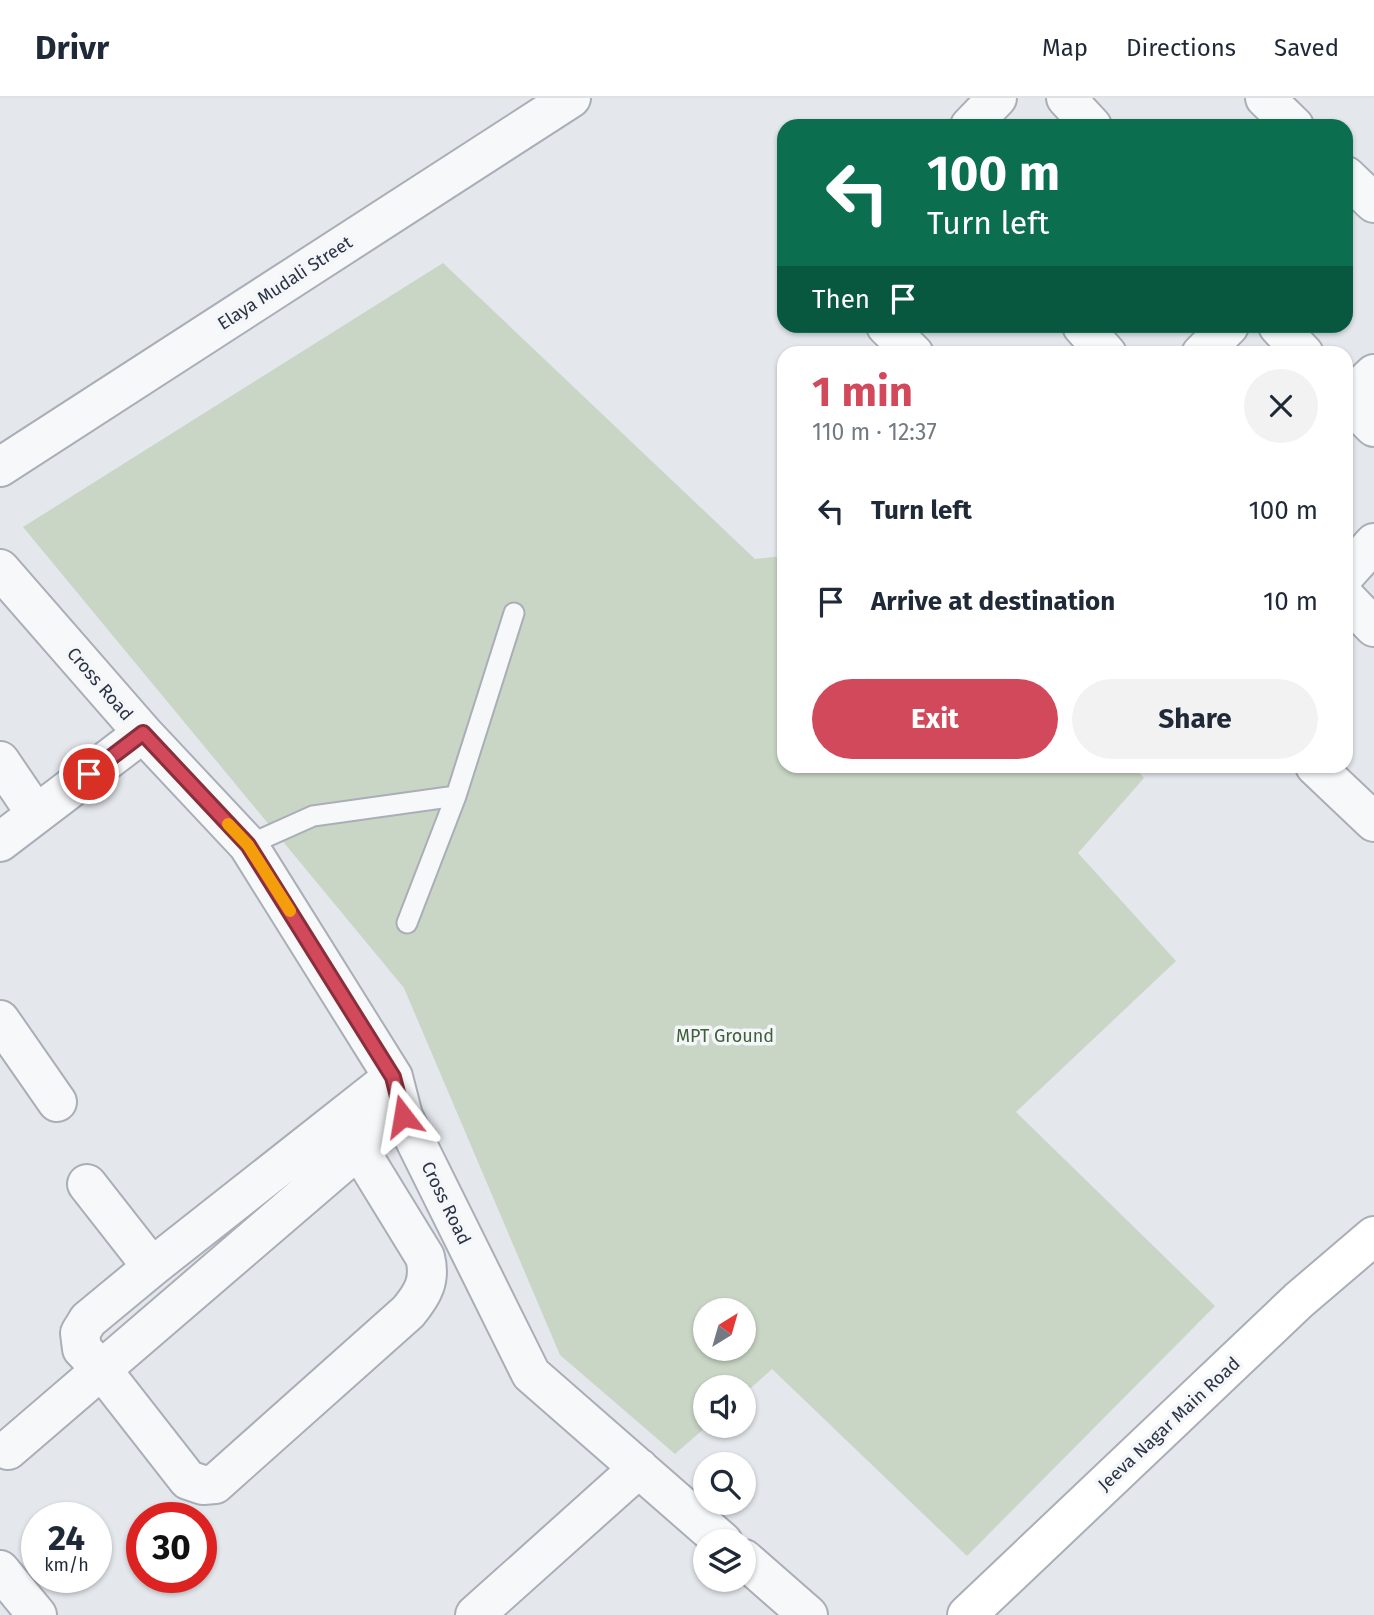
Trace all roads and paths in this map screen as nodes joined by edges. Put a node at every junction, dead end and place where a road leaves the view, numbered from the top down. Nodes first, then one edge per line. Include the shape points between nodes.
1 (571, 98) edge
2 (997, 98) edge
3 (1066, 98) edge
4 (1265, 98) edge
5 (977, 119) edge
6 (1086, 119) edge
7 (1287, 119) edge
8 (1353, 183) edge
9 (1374, 203) edge
10 (893, 333) edge
11 (1222, 333) edge
12 (1284, 333) edge
13 (906, 346) edge
14 (1209, 346) edge
15 (1297, 346) edge
16 (1374, 374) edge
17 (1353, 393) edge
18 (1353, 406) edge
19 (1374, 427) edge
20 (0, 467) edge
21 (1374, 543) edge
22 (1353, 566) edge
23 (0, 569) edge
24 (1353, 605) edge
25 (514, 613) dead end
26 (1374, 627) edge
27 (143, 733) junction
28 (0, 761) edge
29 (1322, 773) edge
30 (456, 796) junction
31 (36, 814) junction
32 (1374, 822) edge
33 (0, 842) edge
34 (248, 845) junction
35 (407, 923) dead end
36 (0, 1020) edge
37 (393, 1077) junction
38 (57, 1102) dead end
39 (403, 1116) junction
40 (349, 1135) junction
41 (87, 1184) dead end
42 (1374, 1236) edge
43 (152, 1267) junction
44 (102, 1370) junction
45 (8, 1450) dead end
46 (639, 1468) junction
47 (708, 1529) edge
48 (0, 1570) edge
49 (756, 1570) edge
50 (37, 1615) edge
51 (475, 1615) edge
52 (808, 1615) edge
53 (967, 1615) edge

1 - 20 street, Elaya Mudali Street
2 - 5 street
3 - 6 street
4 - 7 street
8 - 9 street
10 - 13 street
11 - 14 street
12 - 15 street
16 - 17 street
18 - 19 street
21 - 22 street
23 - 27 street, Cross Road
24 - 26 street
25 - 30 lane
27 - 31 street
27 - 34 street, Cross Road
28 - 31 street
29 - 32 street
30 - 34 lane via 313,816
30 - 35 lane
31 - 33 street
34 - 37 street, Cross Road
36 - 38 street
37 - 39 street, Cross Road
37 - 40 street
39 - 40 street
39 - 46 street, Cross Road via 531,1374
40 - 43 street
40 - 44 street
40 - 44 street via 425,1256 429,1272 423,1293 408,1312 215,1484 188,1480
41 - 43 street
42 - 53 street, Jeeva Nagar Main Road via 1299,1300
43 - 44 street via 88,1320 80,1333 82,1349
44 - 45 street
46 - 47 street, Cross Road
46 - 51 street
48 - 50 street
49 - 52 street

